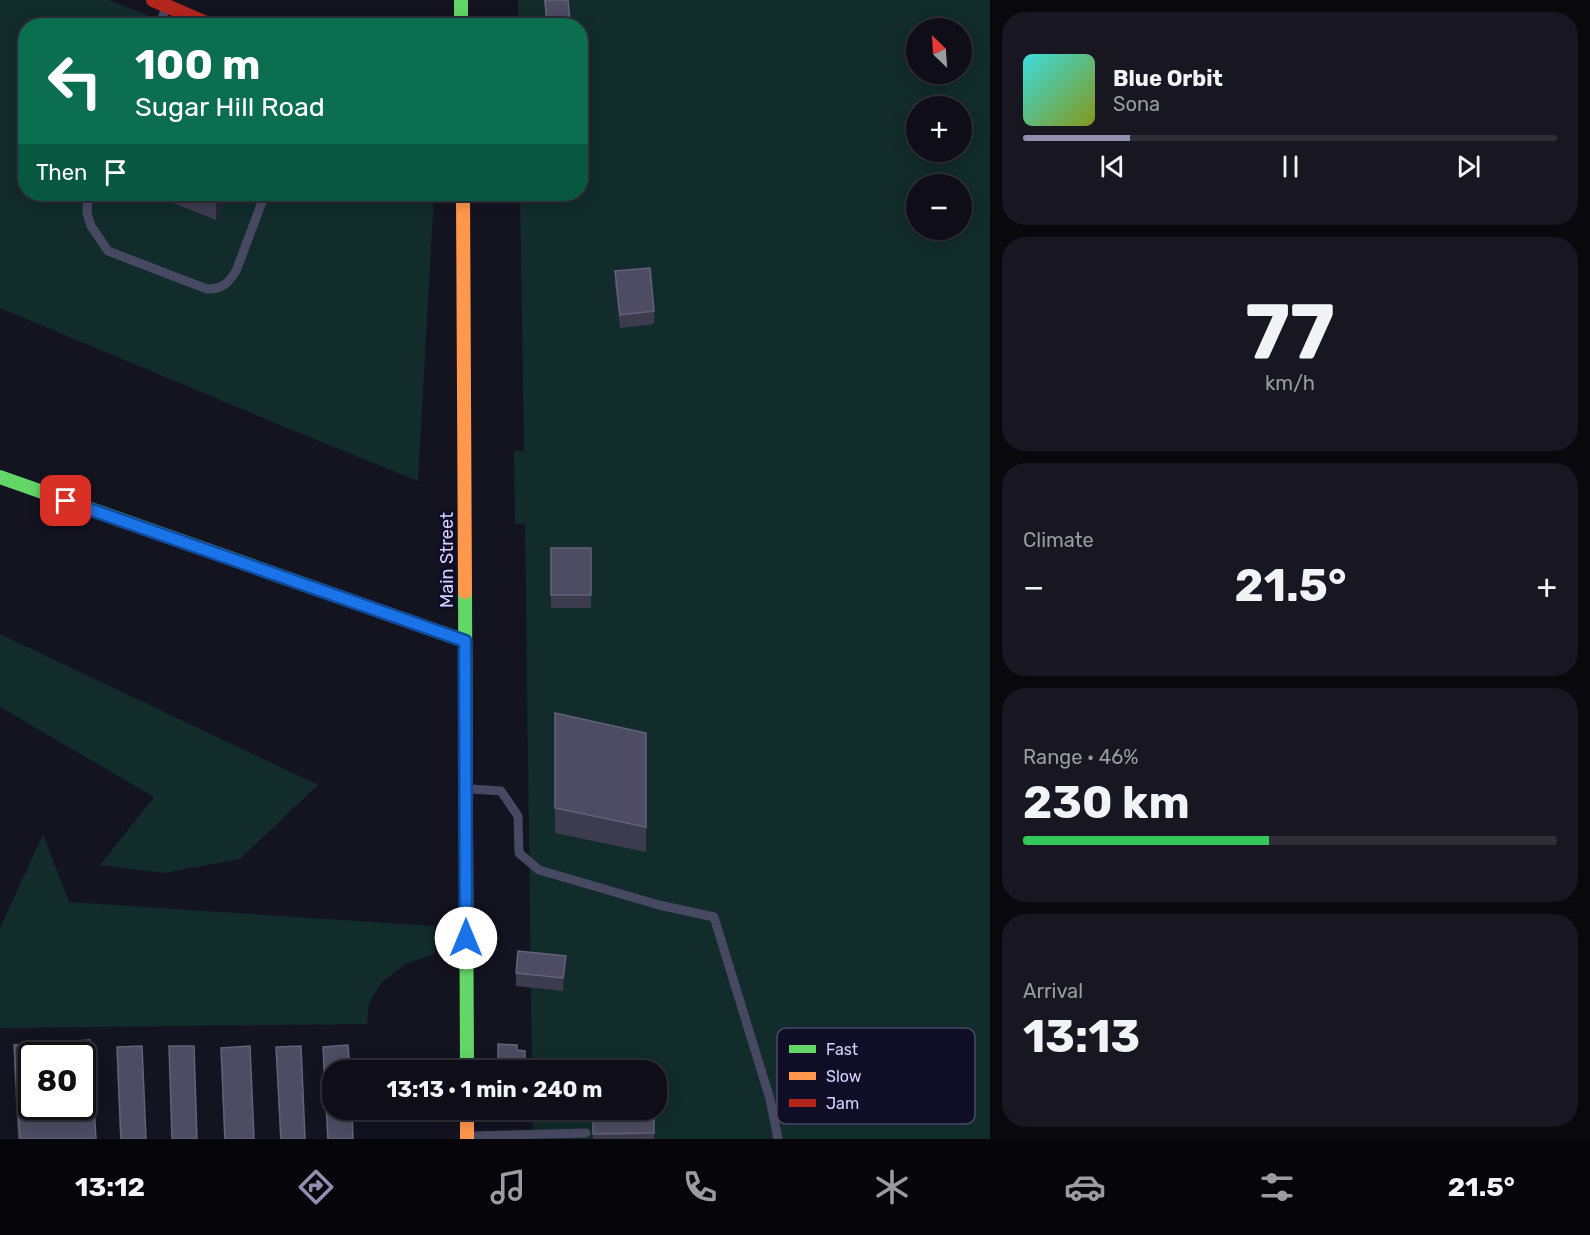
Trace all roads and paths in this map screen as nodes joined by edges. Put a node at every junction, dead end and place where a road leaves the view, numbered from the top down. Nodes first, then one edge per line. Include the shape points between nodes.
1 (153, 0) edge
2 (461, 0) edge
3 (167, 6) junction
4 (162, 18) edge
5 (195, 18) edge
6 (461, 18) edge
7 (88, 201) edge
8 (262, 201) edge
9 (463, 201) edge
10 (0, 477) edge
11 (465, 641) junction
12 (466, 789) junction
13 (466, 1060) edge
14 (467, 1120) edge
15 (585, 1133) dead end
16 (467, 1137) edge
17 (778, 1139) edge

1 - 3 main road
2 - 6 main road
3 - 4 lane
3 - 5 main road
7 - 8 lane via 91,226 108,250 207,290 219,289 236,271
9 - 11 main road, Main Street
10 - 11 main road
11 - 12 main road, Main Street
12 - 13 main road, Main Street
12 - 17 lane via 501,791 518,816 519,853 539,870 714,917 770,1099
14 - 16 main road
15 - 16 lane

